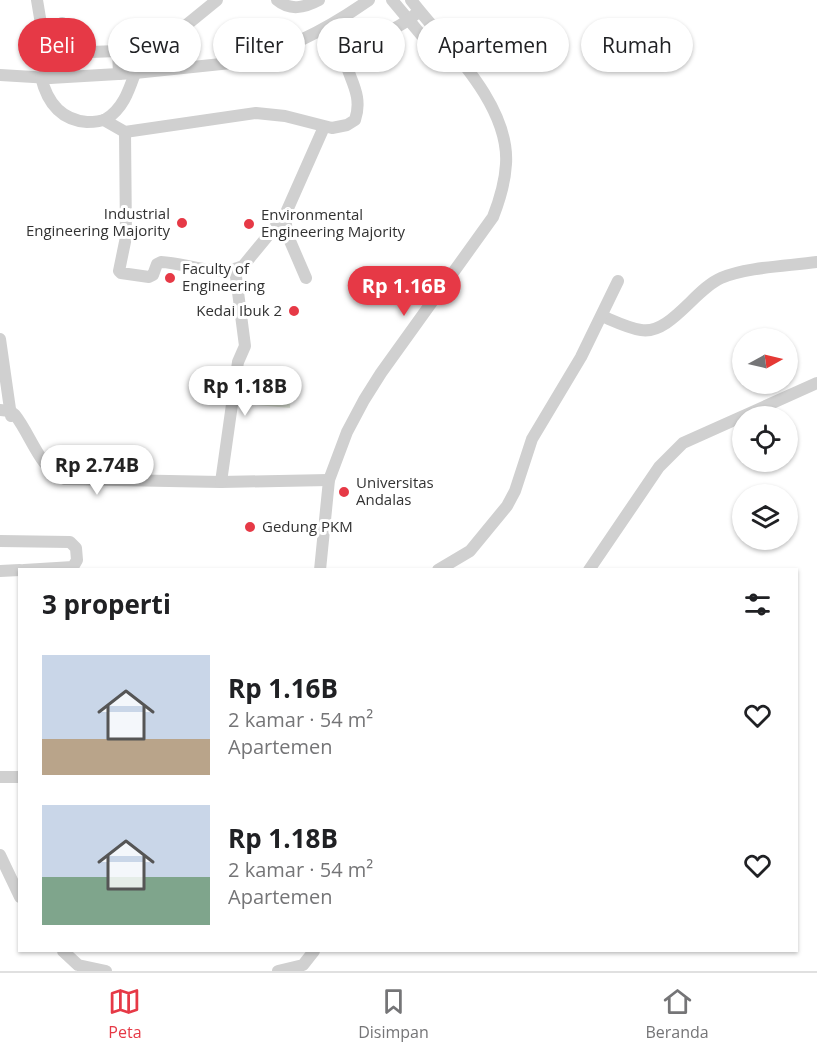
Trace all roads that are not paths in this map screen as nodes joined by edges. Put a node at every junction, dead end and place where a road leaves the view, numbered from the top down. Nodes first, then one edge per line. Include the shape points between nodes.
1 (37, 0) edge
2 (217, 0) edge
3 (277, 0) edge
4 (319, 0) edge
5 (369, 0) edge
6 (392, 0) edge
7 (411, 0) edge
8 (419, 11) junction
9 (195, 18) edge
10 (425, 18) edge
11 (409, 21) junction
12 (417, 30) edge
13 (201, 65) edge
14 (142, 72) edge
15 (468, 72) edge
16 (135, 73) junction
17 (119, 74) joint
18 (0, 75) edge
19 (46, 78) junction
20 (104, 120) junction
21 (324, 127) junction
22 (125, 132) junction
23 (285, 215) junction
24 (817, 262) edge
25 (235, 269) junction
26 (306, 278) dead end
27 (618, 281) dead end
28 (602, 316) junction
29 (0, 339) edge
30 (817, 383) edge
31 (8, 416) edge
32 (329, 480) junction
33 (221, 482) junction
34 (0, 541) edge
35 (57, 568) edge
36 (320, 568) edge
37 (441, 568) edge
38 (590, 568) edge
39 (18, 570) edge
40 (0, 571) edge
41 (0, 777) edge
42 (18, 777) edge
43 (0, 855) edge
44 (18, 893) edge
45 (302, 952) edge
46 (313, 952) edge
47 (67, 957) edge
48 (302, 968) edge
49 (106, 971) edge
50 (278, 971) edge

1 - 19 street
2 - 9 street
3 - 4 street via 296,8
5 - 13 street via 321,31 281,49 231,63
6 - 11 street
7 - 8 street
8 - 10 street
8 - 11 street
11 - 12 street
11 - 21 street via 346,55 357,92 356,120
14 - 16 street
15 - 32 street via 494,111 503,137 506,162 502,193 493,217 364,400
16 - 17 street
16 - 20 street via 123,102
17 - 19 street
18 - 19 street
19 - 20 street via 45,92 53,106 67,117 78,121
20 - 22 street
21 - 22 street via 256,113
21 - 23 street
22 - 25 street via 126,237 119,271 151,277 157,264 164,261 215,270
23 - 25 street via 247,262
23 - 26 street via 287,234
24 - 28 street via 721,278 666,323 650,330
25 - 33 street via 245,346 238,362
27 - 28 street
28 - 37 street via 532,439 507,506 471,551
29 - 31 street
30 - 38 street via 683,443 659,467
31 - 33 street via 48,467 65,479
32 - 33 street
32 - 36 street
34 - 35 street via 70,542 76,548 77,560 73,567
39 - 40 street
41 - 42 street
43 - 44 street
45 - 48 street
46 - 48 street
47 - 49 street via 84,967
48 - 50 street

